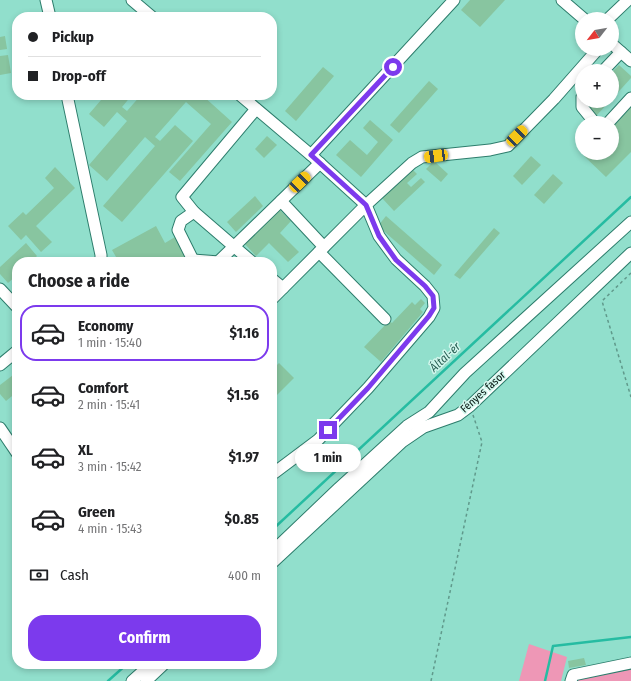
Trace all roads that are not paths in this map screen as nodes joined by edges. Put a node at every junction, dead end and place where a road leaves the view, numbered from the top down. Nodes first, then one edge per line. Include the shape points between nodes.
1 (46, 0) edge
2 (132, 0) edge
3 (454, 0) edge
4 (562, 0) edge
5 (628, 0) edge
6 (49, 12) edge
7 (146, 12) edge
8 (576, 12) edge
9 (615, 12) edge
10 (621, 52) joint
11 (592, 56) edge
12 (631, 61) edge
13 (610, 64) edge
14 (631, 98) edge
15 (68, 100) edge
16 (245, 100) edge
17 (583, 108) edge
18 (256, 110) junction
19 (590, 116) edge
20 (614, 116) edge
21 (311, 155) junction
22 (320, 163) junction
23 (281, 201) junction
24 (366, 205) junction
25 (194, 212) junction
26 (631, 222) edge
27 (234, 246) junction
28 (322, 250) junction
29 (631, 253) edge
30 (101, 257) edge
31 (190, 257) edge
32 (224, 257) edge
33 (246, 257) edge
34 (277, 283) edge
35 (283, 288) junction
36 (0, 289) edge
37 (277, 294) edge
38 (12, 302) edge
39 (385, 319) dead end
40 (12, 355) edge
41 (0, 364) edge
42 (0, 428) edge
43 (12, 446) edge
44 (277, 470) edge
45 (277, 547) edge
46 (277, 558) edge
47 (631, 663) edge
48 (145, 669) edge
49 (159, 669) edge
50 (132, 681) edge
51 (146, 681) edge
52 (572, 681) edge

1 - 6 street
2 - 7 street
3 - 21 street
4 - 8 street
5 - 9 street
10 - 12 street
10 - 13 street
11 - 24 street via 508,146 422,157
14 - 20 street
15 - 30 street
16 - 18 street
17 - 19 street
18 - 21 street
18 - 25 street via 182,197
21 - 22 street
22 - 23 street
22 - 24 street
23 - 27 street
23 - 28 street
24 - 28 street
24 - 44 street via 379,236 396,260 433,296 434,308 368,388 318,440
25 - 27 street
25 - 31 street via 181,221 178,230
26 - 45 street via 465,373 429,412 407,426
27 - 32 street
27 - 33 street
28 - 35 street
28 - 39 street
29 - 46 street, Fényes fasor via 470,406 458,415 424,427 402,442
34 - 35 street
35 - 37 street
36 - 38 street
40 - 41 street
42 - 43 street
47 - 52 street via 573,675
48 - 50 street
49 - 51 street

